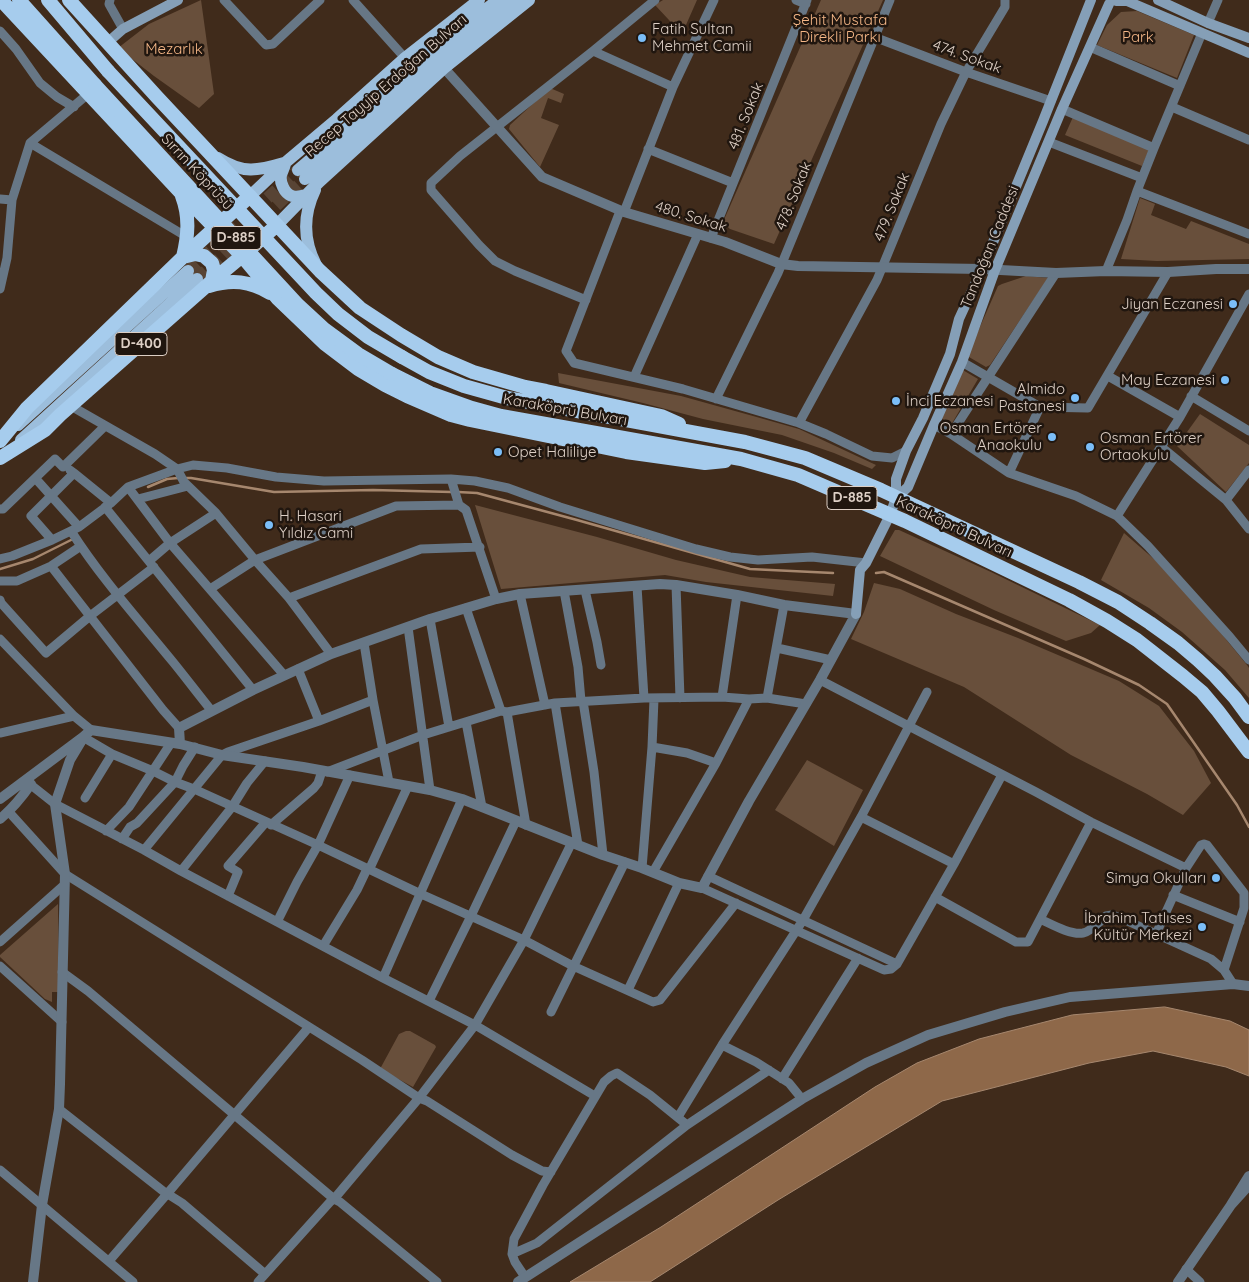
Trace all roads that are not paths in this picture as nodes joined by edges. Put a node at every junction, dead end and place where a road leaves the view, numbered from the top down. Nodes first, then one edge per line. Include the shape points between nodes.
1 (1, 0) edge
2 (19, 0) edge
3 (48, 0) edge
4 (69, 0) edge
5 (110, 0) edge
6 (178, 0) edge
7 (224, 0) edge
8 (320, 0) edge
9 (353, 0) edge
10 (479, 0) edge
11 (498, 0) edge
12 (514, 0) edge
13 (529, 0) edge
14 (655, 0) edge
15 (714, 0) edge
16 (796, 0) edge
17 (890, 0) edge
18 (1005, 0) edge
19 (1091, 0) edge
20 (1096, 0) edge
21 (1158, 0) edge
22 (1218, 0) edge
23 (1114, 1) edge
24 (807, 2) edge
25 (1208, 23) junction
26 (123, 29) junction
27 (0, 31) edge
28 (1202, 33) junction
29 (874, 37) junction
30 (1249, 38) edge
31 (107, 43) junction
32 (1090, 47) junction
33 (593, 51) junction
34 (1249, 53) edge
35 (406, 58) junction
36 (444, 68) junction
37 (966, 72) junction
38 (1180, 86) junction
39 (673, 87) junction
40 (91, 90) junction
41 (1051, 101) junction
42 (74, 107) junction
43 (1172, 107) junction
44 (1062, 109) junction
45 (496, 127) junction
46 (1249, 140) edge
47 (1049, 142) junction
48 (30, 143) junction
49 (1154, 148) junction
50 (648, 149) junction
51 (208, 152) junction
52 (286, 162) junction
53 (1142, 178) junction
54 (319, 182) junction
55 (733, 183) junction
56 (1137, 191) junction
57 (181, 193) junction
58 (306, 195) junction
59 (250, 196) junction
60 (0, 199) edge
61 (12, 200) junction
62 (622, 211) junction
63 (277, 225) junction
64 (215, 228) junction
65 (698, 234) junction
66 (1249, 234) edge
67 (187, 238) junction
68 (711, 238) junction
69 (242, 256) junction
70 (183, 257) junction
71 (781, 264) junction
72 (882, 267) junction
73 (982, 269) junction
74 (1249, 269) edge
75 (996, 270) junction
76 (320, 271) junction
77 (1106, 271) junction
78 (1168, 272) junction
79 (1056, 273) junction
80 (200, 280) junction
81 (0, 288) edge
82 (1249, 294) edge
83 (278, 299) junction
84 (586, 300) junction
85 (402, 357) joint
86 (962, 362) junction
87 (392, 374) joint
88 (1108, 376) junction
89 (634, 377) junction
90 (988, 377) junction
91 (1191, 396) junction
92 (716, 399) junction
93 (71, 406) junction
94 (1040, 407) junction
95 (1180, 417) junction
96 (799, 423) junction
97 (934, 425) junction
98 (104, 426) junction
99 (1249, 431) edge
100 (703, 434) junction
101 (951, 434) junction
102 (0, 441) edge
103 (1161, 448) junction
104 (906, 451) junction
105 (0, 458) edge
106 (741, 459) junction
107 (63, 467) junction
108 (1249, 470) edge
109 (178, 471) junction
110 (74, 473) junction
111 (1009, 474) junction
112 (36, 479) junction
113 (451, 479) junction
114 (186, 484) junction
115 (128, 487) junction
116 (52, 496) junction
117 (896, 498) junction
118 (138, 499) junction
119 (1226, 500) junction
120 (108, 505) junction
121 (459, 505) junction
122 (0, 510) edge
123 (216, 513) junction
124 (890, 515) junction
125 (1116, 516) junction
126 (75, 529) junction
127 (1249, 529) edge
128 (52, 540) junction
129 (170, 543) junction
130 (81, 546) junction
131 (480, 547) junction
132 (0, 559) edge
133 (254, 560) junction
134 (866, 563) junction
135 (151, 564) junction
136 (51, 566) junction
137 (0, 581) edge
138 (676, 585) junction
139 (637, 586) junction
140 (210, 589) junction
141 (585, 590) junction
142 (564, 591) junction
143 (520, 594) junction
144 (737, 594) junction
145 (117, 596) junction
146 (289, 598) junction
147 (496, 599) junction
148 (0, 600) edge
149 (784, 605) junction
150 (466, 608) junction
151 (856, 614) junction
152 (90, 616) junction
153 (430, 619) junction
154 (408, 627) junction
155 (0, 639) edge
156 (364, 643) junction
157 (777, 648) junction
158 (331, 654) junction
159 (831, 660) junction
160 (1249, 660) edge
161 (601, 665) dead end
162 (298, 669) junction
163 (284, 675) junction
164 (820, 680) junction
165 (253, 690) junction
166 (927, 692) dead end
167 (722, 697) junction
168 (644, 698) junction
169 (654, 698) junction
170 (680, 698) junction
171 (767, 698) junction
172 (749, 699) junction
173 (373, 700) junction
174 (582, 701) junction
175 (555, 703) junction
176 (544, 704) junction
177 (806, 704) junction
178 (211, 710) junction
179 (504, 712) junction
180 (74, 716) junction
181 (1249, 717) edge
182 (319, 721) junction
183 (466, 722) junction
184 (449, 727) junction
185 (909, 727) junction
186 (179, 728) junction
187 (91, 730) junction
188 (0, 733) edge
189 (424, 734) junction
190 (83, 738) junction
191 (176, 744) junction
192 (652, 747) junction
193 (195, 748) junction
194 (383, 750) junction
195 (1249, 752) edge
196 (112, 754) junction
197 (222, 755) junction
198 (265, 761) junction
199 (716, 763) junction
200 (153, 771) junction
201 (325, 771) junction
202 (1002, 775) junction
203 (350, 776) junction
204 (175, 782) junction
205 (389, 782) junction
206 (28, 783) junction
207 (408, 786) junction
208 (194, 789) junction
209 (430, 790) junction
210 (85, 798) dead end
211 (0, 799) edge
212 (462, 799) junction
213 (55, 804) junction
214 (232, 807) junction
215 (482, 807) junction
216 (9, 812) junction
217 (861, 817) junction
218 (0, 819) edge
219 (516, 821) junction
220 (1091, 822) junction
221 (268, 823) junction
222 (526, 826) junction
223 (106, 831) junction
224 (122, 839) junction
225 (575, 844) junction
226 (318, 845) junction
227 (144, 850) junction
228 (603, 855) junction
229 (625, 862) junction
230 (954, 864) junction
231 (642, 868) junction
232 (1186, 868) junction
233 (368, 869) junction
234 (181, 871) junction
235 (653, 872) junction
236 (65, 874) junction
237 (708, 876) junction
238 (679, 884) junction
239 (64, 885) junction
240 (702, 888) junction
241 (421, 894) junction
242 (228, 896) junction
243 (1173, 896) junction
244 (935, 897) junction
245 (736, 903) junction
246 (471, 916) junction
247 (1040, 919) junction
248 (803, 920) junction
249 (277, 922) junction
250 (1240, 922) junction
251 (796, 930) junction
252 (1156, 934) junction
253 (524, 940) junction
254 (0, 942) edge
255 (323, 946) junction
256 (858, 958) junction
257 (897, 964) junction
258 (0, 966) edge
259 (573, 966) junction
260 (1224, 970) junction
261 (62, 972) junction
262 (383, 978) junction
263 (1233, 984) junction
264 (1249, 986) edge
265 (628, 990) junction
266 (429, 1000) junction
267 (551, 1012) dead end
268 (62, 1022) junction
269 (475, 1025) junction
270 (309, 1027) junction
271 (722, 1044) junction
272 (769, 1070) junction
273 (782, 1079) junction
274 (595, 1096) junction
275 (419, 1098) junction
276 (802, 1099) junction
277 (59, 1109) junction
278 (235, 1115) junction
279 (678, 1117) junction
280 (687, 1126) junction
281 (0, 1170) edge
282 (551, 1172) junction
283 (1249, 1176) edge
284 (1249, 1185) edge
285 (168, 1194) junction
286 (334, 1199) junction
287 (42, 1205) junction
288 (1231, 1205) junction
289 (512, 1254) junction
290 (109, 1261) junction
291 (1186, 1270) junction
292 (265, 1274) junction
293 (522, 1280) edge
294 (33, 1282) edge
295 (133, 1282) edge
296 (258, 1282) edge
297 (437, 1282) edge
298 (1178, 1282) edge
299 (1200, 1282) edge

1 - 40 highway
2 - 40 highway, D-885
3 - 85 highway, Sırrın Köprüsü / D-885, bridge via 108,71 316,293 368,337
4 - 31 highway
5 - 26 street via 108,4
6 - 26 main road
7 - 8 street via 266,45 273,44
9 - 35 street
10 - 35 main road
11 - 12 main road, Recep Tayyip Erdoğan Bulvarı via 428,54 301,175
13 - 36 main road
14 - 33 street
15 - 39 street
16 - 24 street
17 - 29 street, 478. Sokak
18 - 37 street, 479. Sokak via 1006,8
19 - 41 main road, Tandoğan Caddesi
20 - 23 main road via 1102,4
21 - 25 main road
22 - 25 street
23 - 28 main road via 1128,2
23 - 32 main road, Tandoğan Caddesi
24 - 55 street, 481. Sokak
25 - 30 main road
26 - 31 main road
27 - 42 street via 40,84
28 - 34 main road
28 - 38 street
29 - 37 street, 474. Sokak
29 - 71 street, 478. Sokak
31 - 51 highway
32 - 38 street
32 - 44 main road, Tandoğan Caddesi
33 - 39 street
33 - 45 street
35 - 52 main road
36 - 45 street, 480. Sokak
36 - 54 main road
37 - 41 street, 474. Sokak
37 - 72 street, 479. Sokak
38 - 43 street
39 - 50 street
40 - 42 street
40 - 57 highway
40 - 87 highway, Sırrın Köprüsü / D-885, bridge via 298,305 358,354
41 - 73 main road, Tandoğan Caddesi
42 - 48 street
43 - 46 street
43 - 49 street
44 - 47 main road, Tandoğan Caddesi
44 - 49 street
45 - 62 street, 480. Sokak via 542,177
45 - 84 street via 431,183 431,190 495,260
47 - 53 street
47 - 75 main road, Tandoğan Caddesi
48 - 61 street
48 - 67 street
49 - 53 street
50 - 55 street
50 - 62 street
51 - 52 main road via 230,166 253,170
51 - 59 highway
52 - 58 main road via 281,175 285,192 298,197
52 - 59 main road
53 - 56 street
54 - 58 main road
54 - 76 main road via 307,212 306,228 307,243
55 - 68 street, 481. Sokak
56 - 66 street
56 - 77 street
57 - 64 highway
57 - 67 highway via 187,214
58 - 63 main road
59 - 63 highway
59 - 64 highway
60 - 61 street
61 - 81 street via 7,258
62 - 65 street, 480. Sokak
62 - 84 street
63 - 69 highway, D-400
63 - 76 highway
64 - 69 highway
64 - 70 highway
65 - 68 street, 480. Sokak
65 - 89 street
67 - 70 highway
68 - 71 street, 480. Sokak
69 - 80 highway, D-400
69 - 83 highway
70 - 80 highway via 195,254 212,263 214,270
70 - 102 highway, D-400 via 27,408
71 - 72 street, 480. Sokak
71 - 92 street, 478. Sokak
72 - 73 street, 480. Sokak
72 - 96 street, 479. Sokak
73 - 75 street, 480. Sokak
73 - 104 main road, Tandoğan Caddesi via 959,319 950,354
74 - 78 street, 480. Sokak
75 - 79 street, 480. Sokak
75 - 86 main road, Tandoğan Caddesi
76 - 100 highway via 360,308 438,357 473,372 525,387 661,416
77 - 78 street, 480. Sokak
77 - 79 street, 480. Sokak
78 - 88 street
79 - 90 street
80 - 83 highway via 258,286
80 - 93 highway, D-400
80 - 102 main road
80 - 105 main road
82 - 91 street
83 - 106 highway via 325,344 358,369 385,385 452,415 626,452 705,463
84 - 89 street via 566,351 574,363
85 - 100 highway, Karaköprü Bulvarı / D-885 via 464,386 507,398
86 - 90 street
86 - 97 main road, Tandoğan Caddesi
87 - 106 highway, Karaköprü Bulvarı / D-885 via 430,393 502,416
88 - 94 street via 1088,408
88 - 95 street
89 - 92 street
90 - 94 street
90 - 101 street
91 - 95 street
91 - 99 street
92 - 96 street
93 - 98 street
93 - 105 highway, D-400 via 45,430
94 - 111 street
95 - 103 street
96 - 104 street via 872,456 892,458
97 - 101 street
97 - 117 main road, Tandoğan Caddesi via 908,487
98 - 107 street
98 - 109 street via 155,454
100 - 117 highway, Karaköprü Bulvarı / D-885 via 805,458
101 - 111 street
103 - 119 street
103 - 125 street
104 - 117 main road, Tandoğan Caddesi via 896,479
106 - 124 highway, Karaköprü Bulvarı / D-885 via 798,475
107 - 110 street
107 - 112 street via 55,459
108 - 119 street
109 - 113 street via 193,465 276,478 324,481
109 - 114 street
109 - 115 street
110 - 116 street
110 - 120 street
111 - 125 street via 1076,496
112 - 116 street
112 - 122 street
113 - 121 street
113 - 134 street via 508,488 730,557 758,560 812,557
114 - 118 street
114 - 123 street
115 - 118 street
115 - 120 street
116 - 126 street
116 - 128 street via 31,516
117 - 124 main road, Tandoğan Caddesi
117 - 181 highway, Karaköprü Bulvarı / D-885 via 1118,602 1198,660
118 - 129 street
119 - 127 street
120 - 126 street
120 - 135 street
121 - 131 street via 466,510
121 - 133 street via 396,506
123 - 129 street
123 - 133 street
124 - 134 main road, Tandoğan Caddesi
124 - 195 highway, Karaköprü Bulvarı / D-885 via 1069,600 1137,640 1202,692
125 - 160 street via 1148,546
126 - 128 street
126 - 130 street
128 - 132 street
129 - 135 street
129 - 140 street
130 - 136 street
130 - 145 street
131 - 146 street via 421,550
131 - 147 street
133 - 140 street
133 - 146 street
134 - 151 main road, Tandoğan Caddesi via 860,570
135 - 145 street
135 - 165 street
136 - 137 street via 17,582
136 - 152 street
138 - 139 street
138 - 144 street
138 - 170 street
139 - 141 street
139 - 168 street
140 - 163 street
141 - 142 street
141 - 161 street
142 - 143 street
142 - 174 street
143 - 147 street
143 - 176 street
144 - 149 street
144 - 167 street
145 - 152 street
145 - 178 street
146 - 158 street
147 - 150 street
148 - 152 street via 46,652
149 - 151 street
149 - 157 street
150 - 153 street
150 - 179 street
151 - 159 street
152 - 186 street
153 - 154 street
153 - 184 street
154 - 156 street
154 - 189 street
155 - 180 street
156 - 158 street
156 - 173 street
157 - 159 street
157 - 171 street
158 - 162 street
159 - 164 street
162 - 163 street
162 - 182 street
163 - 165 street
164 - 177 street
164 - 185 street
165 - 178 street
166 - 185 street
167 - 170 street
167 - 172 street
168 - 169 street
168 - 174 street
169 - 170 street
169 - 192 street
171 - 172 street
171 - 177 street
172 - 199 street
173 - 182 street
173 - 194 street
174 - 175 street
174 - 228 street
175 - 176 street
175 - 225 street
176 - 179 street
177 - 237 street
178 - 186 street
179 - 183 street
179 - 222 street
180 - 187 street
180 - 188 street
182 - 197 street
183 - 184 street
183 - 215 street
184 - 189 street
185 - 202 street
185 - 217 street
186 - 191 street
187 - 190 street
187 - 191 street
189 - 194 street
189 - 209 street
190 - 196 street
190 - 206 street
190 - 213 street via 70,760
191 - 193 street
191 - 200 street
192 - 199 street
192 - 231 street
193 - 197 street
193 - 204 street
194 - 201 street
194 - 205 street
196 - 200 street
196 - 210 street
197 - 198 street
197 - 208 street
198 - 201 street
198 - 214 street
199 - 235 street
200 - 204 street
200 - 223 street via 129,807
201 - 203 street
201 - 221 street via 314,788
202 - 220 street
202 - 230 street
203 - 205 street
203 - 226 street
204 - 208 street
204 - 224 street
205 - 207 street
206 - 211 street
206 - 213 street
206 - 216 street via 24,794
207 - 209 street
207 - 233 street
208 - 214 street
208 - 227 street
209 - 212 street
212 - 215 street
212 - 241 street
213 - 223 street
213 - 236 street
214 - 221 street
214 - 234 street
215 - 219 street
216 - 218 street
216 - 236 street
217 - 230 street
217 - 248 street
219 - 222 street
219 - 246 street
220 - 232 street
220 - 247 street
221 - 226 street
221 - 242 street via 228,866 238,872
222 - 225 street
223 - 224 street
224 - 227 street
225 - 228 street
225 - 253 street
226 - 233 street
226 - 249 street
227 - 234 street
228 - 229 street
229 - 231 street
229 - 259 street
230 - 244 street
231 - 235 street
232 - 243 street
232 - 250 street via 1201,846 1207,845 1244,893
233 - 241 street
233 - 255 street
234 - 242 street
235 - 238 street
236 - 239 street
236 - 270 street
237 - 240 street
237 - 248 street
238 - 240 street
238 - 265 street
239 - 254 street
239 - 261 street
240 - 245 street
241 - 246 street
241 - 262 street
242 - 249 street
243 - 250 street
243 - 252 street
244 - 247 street via 1016,942 1028,942
244 - 257 street
245 - 251 street
245 - 265 street via 660,1000 654,1002
246 - 253 street
246 - 266 street
247 - 252 street via 1083,933 1112,915
248 - 251 street
248 - 257 street
249 - 255 street
250 - 260 street
251 - 256 street
251 - 271 street
252 - 260 street via 1211,959
253 - 259 street
253 - 269 street
255 - 262 street
256 - 257 street via 884,970
256 - 273 street
258 - 268 street
259 - 265 street
259 - 267 street
260 - 263 street
261 - 268 street
261 - 278 street
262 - 266 street
263 - 264 street
263 - 276 street via 1070,997 1005,1012 928,1035 866,1063
266 - 269 street
268 - 277 street
269 - 274 street
269 - 275 street
270 - 275 street
270 - 278 street
271 - 272 street
271 - 279 street
272 - 273 street
272 - 280 street
273 - 276 street
274 - 279 street via 604,1082 617,1073
274 - 282 street
275 - 282 street via 512,1155 542,1171
275 - 286 street
276 - 293 street
277 - 285 street
277 - 287 street
278 - 285 street
278 - 286 street
279 - 280 street
280 - 289 street via 537,1243
281 - 287 street
282 - 289 street via 514,1239
283 - 288 street
284 - 288 street
285 - 290 street
285 - 292 street via 182,1202
286 - 292 street
286 - 297 street
287 - 290 street
287 - 294 street
288 - 291 street
289 - 293 street
290 - 295 street
291 - 298 street
291 - 299 street
292 - 296 street

